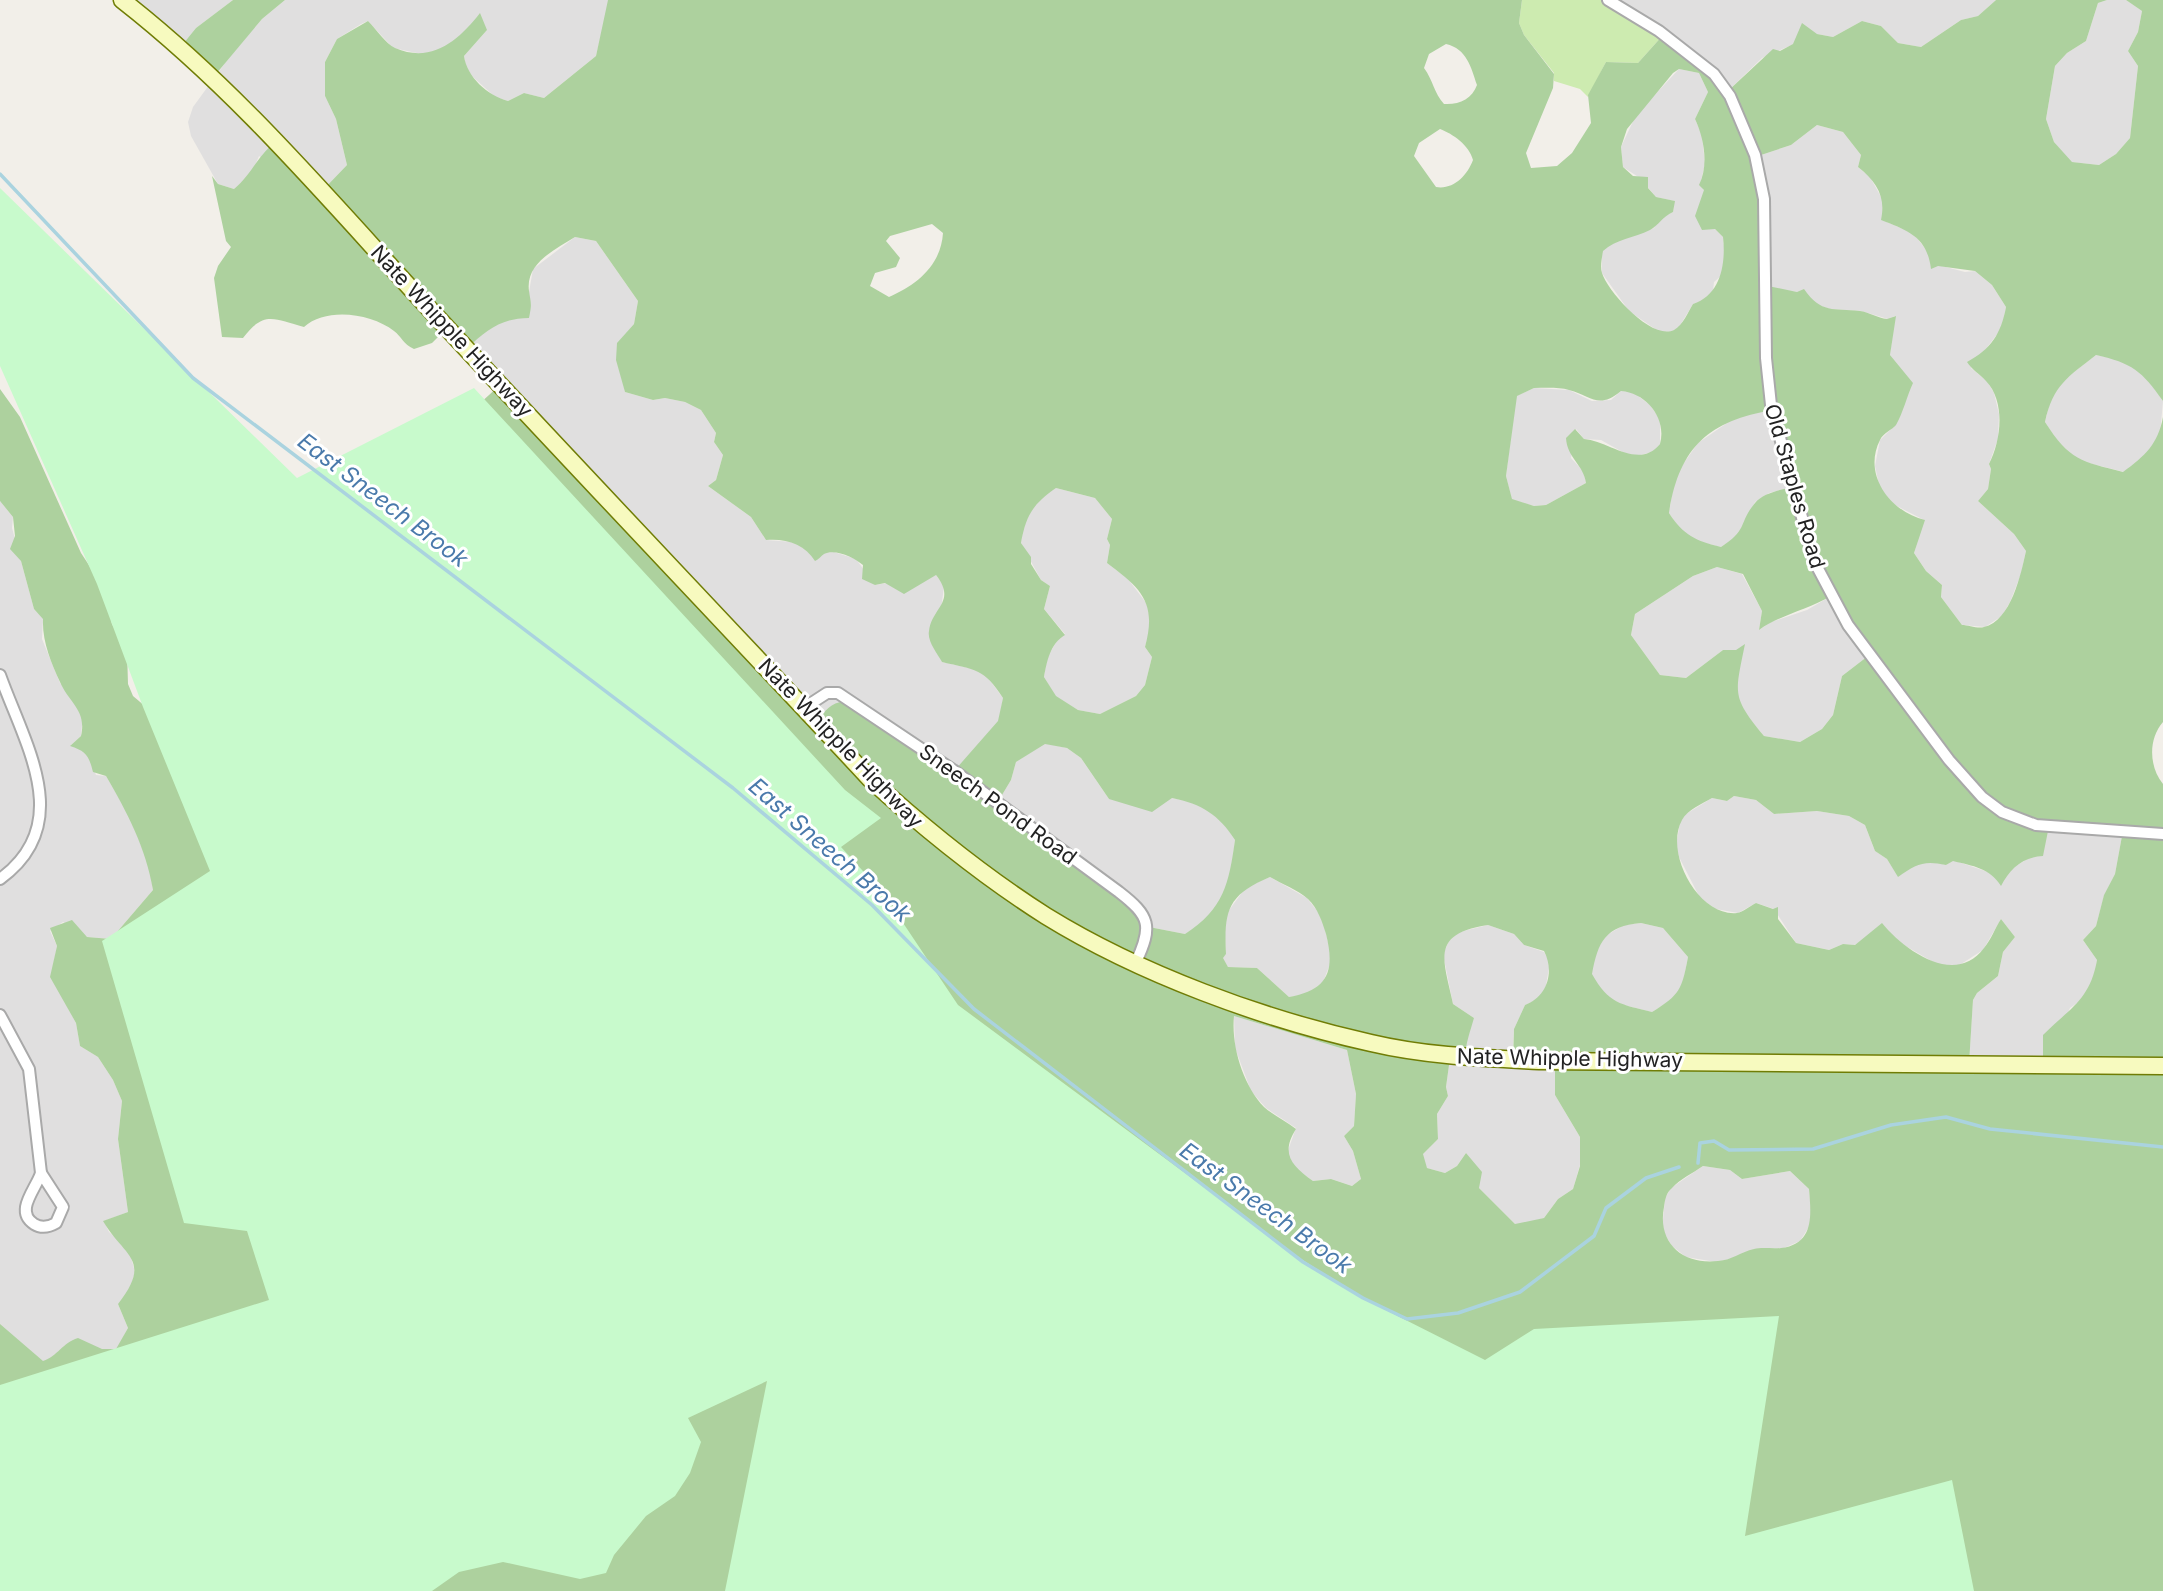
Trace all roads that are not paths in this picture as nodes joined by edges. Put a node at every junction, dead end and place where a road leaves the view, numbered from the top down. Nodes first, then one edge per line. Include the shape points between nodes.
1 (122, 0) edge
2 (1608, 0) edge
3 (0, 675) edge
4 (804, 708) junction
5 (2163, 834) edge
6 (0, 879) edge
7 (1136, 962) junction
8 (0, 1015) edge
9 (2163, 1066) edge
10 (41, 1173) junction

1 - 4 main road, Nate Whipple Highway via 217,83 294,160
2 - 5 street, Old Staples Road via 1659,31 1714,74 1730,96 1755,155 1764,199 1771,405 1814,561 1848,625 1949,760 2002,812 2036,825
3 - 6 street via 38,779 42,804 34,841 20,862
4 - 7 main road, Nate Whipple Highway via 926,831 1047,916
4 - 7 street, Sneech Pond Road via 827,693 838,693 953,769 1119,891 1135,904 1148,927
7 - 9 main road, Nate Whipple Highway via 1302,1025 1372,1044 1452,1056 1539,1061
8 - 10 street via 29,1069
10 - 10 street via 25,1206 28,1219 44,1227 56,1223 63,1207

